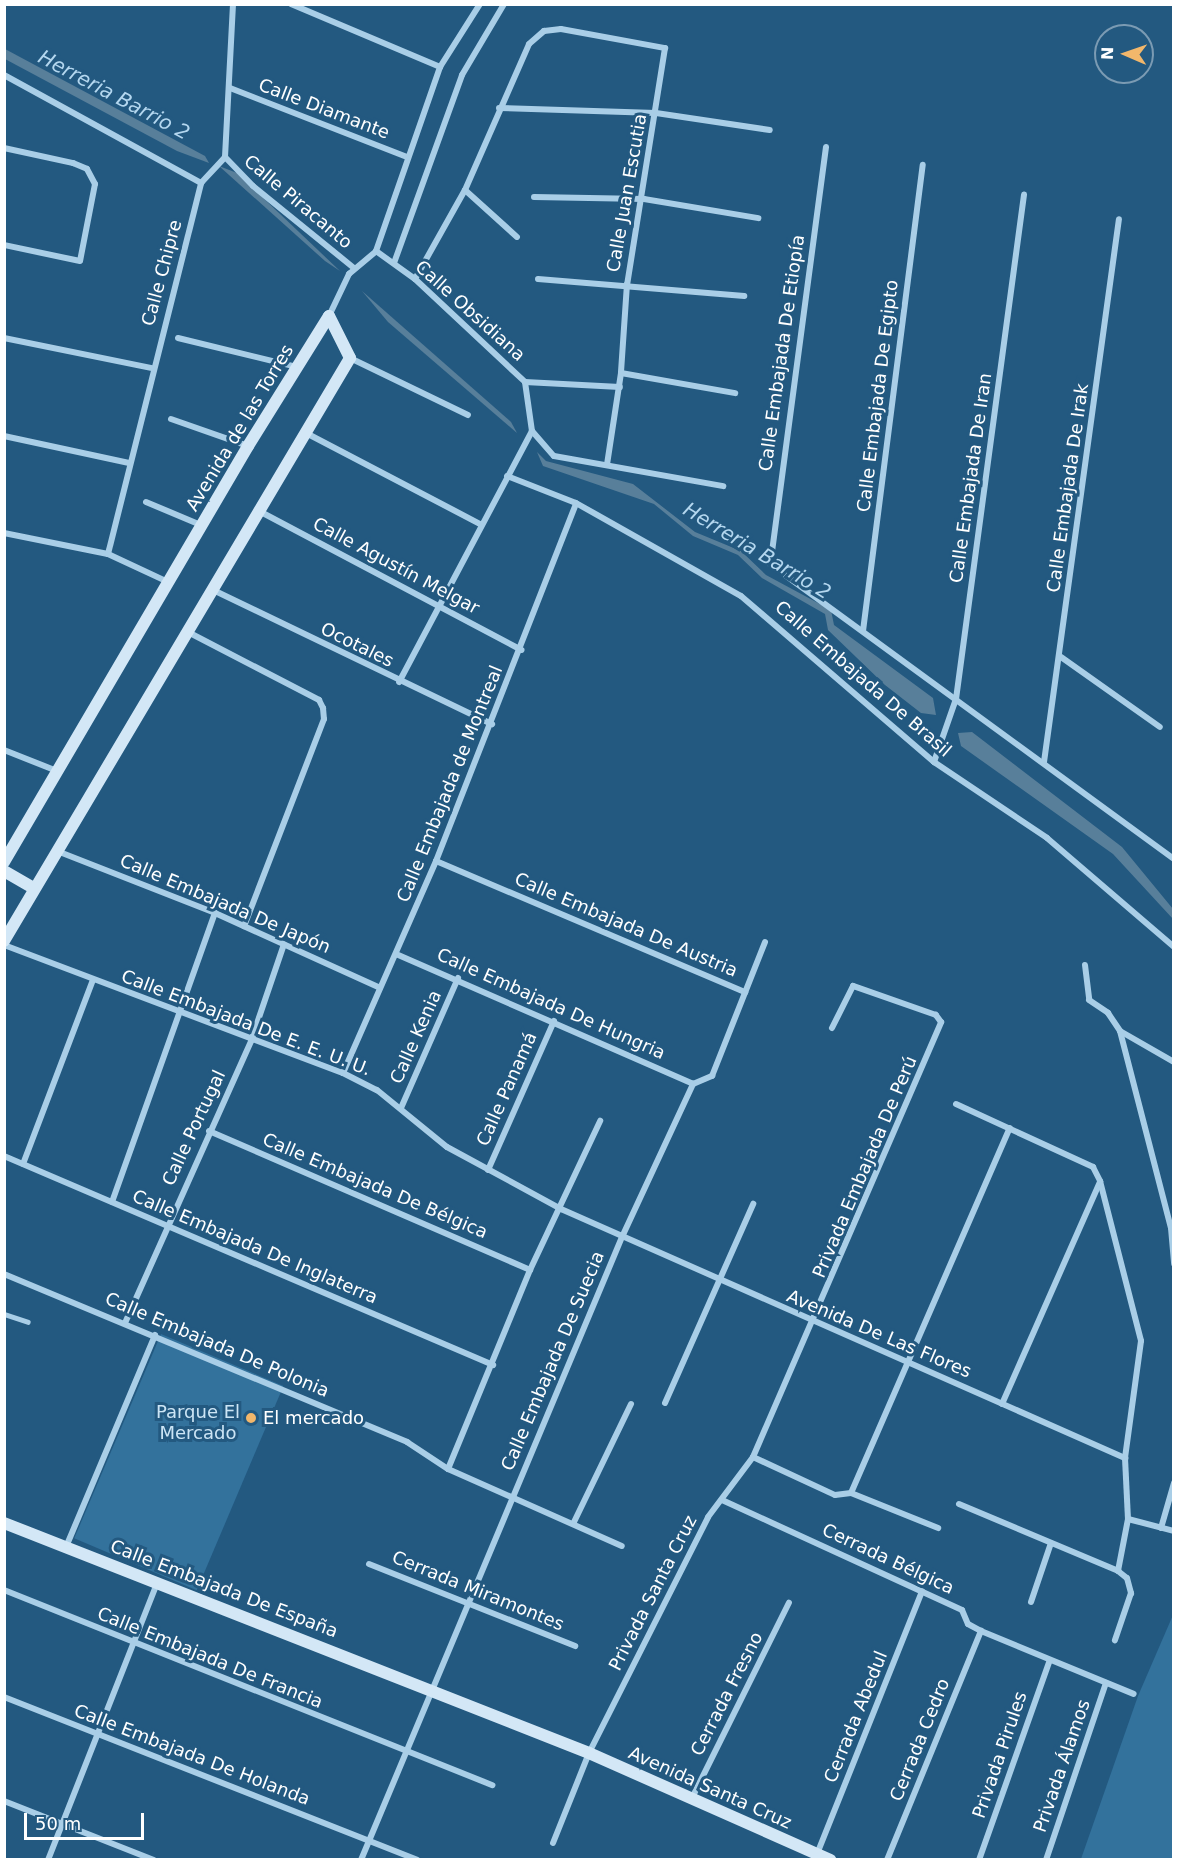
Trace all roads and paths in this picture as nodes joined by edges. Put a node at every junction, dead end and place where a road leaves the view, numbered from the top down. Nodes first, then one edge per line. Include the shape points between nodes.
1 (233, 4) edge
2 (291, 4) edge
3 (480, 4) edge
4 (504, 4) edge
5 (440, 67) junction
6 (4, 75) edge
7 (230, 88) junction
8 (499, 108) junction
9 (656, 113) junction
10 (770, 130) dead end
11 (826, 147) dead end
12 (4, 148) edge
13 (225, 157) junction
14 (407, 158) junction
15 (922, 165) dead end
16 (201, 183) junction
17 (465, 190) junction
18 (1024, 195) dead end
19 (534, 197) dead end
20 (644, 199) junction
21 (758, 218) dead end
22 (1119, 219) dead end
23 (517, 237) dead end
24 (4, 245) edge
25 (376, 251) junction
26 (394, 263) junction
27 (354, 268) junction
28 (415, 279) junction
29 (538, 279) dead end
30 (627, 284) junction
31 (744, 296) dead end
32 (329, 316) junction
33 (4, 338) edge
34 (178, 338) dead end
35 (350, 358) junction
36 (297, 367) junction
37 (152, 368) junction
38 (621, 373) junction
39 (525, 382) junction
40 (620, 387) junction
41 (735, 393) dead end
42 (468, 415) dead end
43 (171, 419) dead end
44 (532, 430) junction
45 (306, 433) junction
46 (4, 436) edge
47 (248, 446) junction
48 (129, 463) junction
49 (607, 465) junction
50 (507, 476) junction
51 (723, 486) dead end
52 (146, 502) dead end
53 (576, 503) junction
54 (257, 510) junction
55 (480, 524) junction
56 (202, 525) junction
57 (4, 533) edge
58 (108, 554) junction
59 (168, 582) junction
60 (210, 588) junction
61 (438, 605) junction
62 (186, 631) junction
63 (863, 631) junction
64 (522, 650) junction
65 (1061, 657) junction
66 (399, 682) junction
67 (956, 699) junction
68 (492, 724) junction
69 (1160, 727) dead end
70 (4, 750) edge
71 (934, 762) junction
72 (1044, 762) junction
73 (58, 771) junction
74 (56, 851) junction
75 (1173, 859) edge
76 (436, 861) junction
77 (4, 862) edge
78 (4, 872) edge
79 (33, 888) junction
80 (215, 913) junction
81 (244, 926) junction
82 (765, 942) dead end
83 (4, 943) edge
84 (284, 944) junction
85 (1173, 947) edge
86 (396, 954) junction
87 (1085, 965) dead end
88 (458, 978) junction
89 (93, 980) junction
90 (381, 988) junction
91 (745, 992) junction
92 (177, 1011) junction
93 (554, 1021) junction
94 (832, 1028) dead end
95 (1120, 1031) junction
96 (251, 1041) junction
97 (1173, 1062) edge
98 (343, 1073) junction
99 (693, 1084) junction
100 (956, 1104) dead end
101 (401, 1108) junction
102 (600, 1120) dead end
103 (1010, 1128) junction
104 (209, 1131) junction
105 (4, 1156) edge
106 (23, 1164) junction
107 (488, 1170) junction
108 (1100, 1181) junction
109 (112, 1202) junction
110 (753, 1204) dead end
111 (561, 1209) junction
112 (165, 1227) junction
113 (622, 1238) junction
114 (1173, 1264) edge
115 (530, 1270) junction
116 (4, 1274) edge
117 (719, 1282) junction
118 (4, 1314) edge
119 (28, 1322) dead end
120 (125, 1323) junction
121 (814, 1323) junction
122 (155, 1335) junction
123 (908, 1359) junction
124 (493, 1365) junction
125 (665, 1403) dead end
126 (631, 1404) dead end
127 (1002, 1404) junction
128 (753, 1457) junction
129 (1125, 1458) junction
130 (448, 1469) junction
131 (1173, 1483) edge
132 (852, 1492) junction
133 (512, 1497) junction
134 (722, 1500) junction
135 (958, 1504) dead end
136 (1128, 1518) junction
137 (573, 1522) junction
138 (4, 1523) edge
139 (938, 1528) dead end
140 (1161, 1528) junction
141 (1173, 1531) edge
142 (1051, 1543) junction
143 (622, 1546) dead end
144 (66, 1547) junction
145 (369, 1564) dead end
146 (1118, 1571) junction
147 (158, 1582) junction
148 (4, 1590) edge
149 (922, 1591) junction
150 (1031, 1602) dead end
151 (789, 1603) dead end
152 (464, 1604) junction
153 (981, 1631) junction
154 (1114, 1640) dead end
155 (134, 1643) junction
156 (575, 1646) dead end
157 (1050, 1660) junction
158 (1106, 1683) junction
159 (430, 1689) junction
160 (1134, 1694) dead end
161 (4, 1697) edge
162 (97, 1735) junction
163 (404, 1753) junction
164 (589, 1753) junction
165 (492, 1785) dead end
166 (691, 1799) junction
167 (4, 1801) edge
168 (63, 1824) junction
169 (368, 1841) junction
170 (552, 1843) dead end
171 (817, 1854) junction
172 (48, 1860) edge
173 (154, 1860) edge
174 (361, 1860) edge
175 (417, 1860) edge
176 (830, 1860) edge
177 (887, 1860) edge
178 (980, 1860) edge
179 (1046, 1860) edge

1 - 7 street
2 - 5 street
3 - 5 street
4 - 26 street via 462,75
5 - 14 street
6 - 16 street
7 - 13 street
7 - 14 street, Calle Diamante
8 - 9 street
8 - 9 street, Calle Juan Escutia via 529,44 544,31 561,29 660,45 665,53
8 - 17 street
9 - 10 street
9 - 20 street, Calle Juan Escutia
11 - 63 street, Calle Embajada De Etiopía via 770,564
12 - 24 street via 74,163 87,169 95,184 80,261
13 - 16 street, Calle Chipre
13 - 27 street, Calle Piracanto
14 - 25 street
15 - 63 street, Calle Embajada De Egipto
16 - 37 street, Calle Chipre
17 - 23 street
17 - 28 street
18 - 67 street, Calle Embajada De Iran
19 - 20 street
20 - 21 street
20 - 30 street, Calle Juan Escutia
22 - 65 street, Calle Embajada De Irak
25 - 26 street, Calle Obsidiana
25 - 27 street, Avenida de las Torres
26 - 28 street, Calle Obsidiana
27 - 32 street, Avenida de las Torres
28 - 39 street, Calle Obsidiana
29 - 30 street
30 - 31 street
30 - 38 street, Calle Juan Escutia
32 - 35 main road
32 - 36 main road, Avenida de las Torres
33 - 37 street
34 - 36 street
35 - 42 street
35 - 45 main road
36 - 47 main road, Avenida de las Torres
37 - 48 street, Calle Chipre
38 - 40 street, Calle Juan Escutia
38 - 41 street
39 - 40 street
39 - 44 street, Calle Obsidiana
40 - 49 street, Calle Juan Escutia
43 - 47 street
44 - 49 street via 554,456
44 - 50 street, Calle Obsidiana
45 - 54 main road
45 - 55 street
46 - 48 street
47 - 56 main road, Avenida de las Torres
48 - 58 street, Calle Chipre
49 - 51 street
50 - 53 street, Calle Embajada De Brasil
50 - 55 street
52 - 56 street
53 - 64 street, Calle Embajada de Montreal
53 - 71 street, Calle Embajada De Brasil via 741,596
54 - 60 main road
54 - 61 street, Calle Agustín Melgar
55 - 61 street
56 - 59 main road, Avenida de las Torres
57 - 58 street
58 - 59 street
59 - 73 main road, Avenida de las Torres
60 - 62 main road
60 - 66 street, Ocotales
61 - 64 street, Calle Agustín Melgar
61 - 66 street
62 - 74 main road
62 - 81 street via 319,700 323,708 324,719
63 - 67 street
64 - 68 street, Calle Embajada de Montreal
65 - 69 street
65 - 72 street, Calle Embajada De Irak
66 - 68 street, Ocotales
67 - 71 street, Calle Embajada De Iran
67 - 72 street
68 - 76 street, Calle Embajada de Montreal
70 - 73 street
71 - 85 street, Calle Embajada De Brasil via 1056,844
72 - 75 street
73 - 77 main road, Avenida de las Torres
74 - 79 main road
74 - 80 street, Calle Embajada De Japón
76 - 86 street, Calle Embajada de Montreal
76 - 91 street, Calle Embajada De Austria
78 - 79 main road
79 - 83 main road
80 - 81 street, Calle Embajada De Japón
80 - 92 street
81 - 84 street, Calle Embajada De Japón
82 - 91 street
83 - 89 street, Calle Embajada De E. E. U. U.
84 - 90 street, Calle Embajada De Japón
84 - 96 street, Calle Portugal
86 - 88 street, Calle Embajada De Hungria
86 - 90 street, Calle Embajada de Montreal
87 - 95 street via 1089,1000 1108,1013
88 - 93 street, Calle Embajada De Hungria
88 - 101 street, Calle Kenia
89 - 92 street, Calle Embajada De E. E. U. U.
89 - 106 street
90 - 98 street, Calle Embajada de Montreal
91 - 99 street, Calle Embajada De Austria via 712,1076
92 - 96 street, Calle Embajada De E. E. U. U.
92 - 109 street
93 - 99 street, Calle Embajada De Hungria
93 - 107 street, Calle Panamá
94 - 121 street, Privada Embajada De Perú via 853,986 936,1015 941,1022
95 - 97 street
95 - 114 street via 1171,1228
96 - 98 street, Calle Embajada De E. E. U. U.
96 - 104 street, Calle Portugal
98 - 101 street, Calle Embajada De E. E. U. U.
99 - 113 street, Calle Embajada De Austria
100 - 103 street
101 - 107 street, Calle Embajada De E. E. U. U. via 447,1147
102 - 111 street
103 - 108 street via 1093,1167
103 - 123 street
104 - 112 street, Calle Portugal
104 - 115 street, Calle Embajada De Bélgica
105 - 106 street, Calle Embajada De Inglaterra
106 - 109 street, Calle Embajada De Inglaterra
107 - 111 street, Calle Embajada De E. E. U. U.
108 - 127 street
108 - 129 street via 1141,1341
109 - 112 street, Calle Embajada De Inglaterra
110 - 117 street
111 - 113 street, Calle Embajada De E. E. U. U.
111 - 115 street
112 - 120 street, Calle Portugal
112 - 124 street, Calle Embajada De Inglaterra
113 - 117 street, Avenida De Las Flores
113 - 133 street, Calle Embajada De Suecia
115 - 124 street
116 - 120 street, Calle Embajada De Polonia
117 - 121 street, Avenida De Las Flores
117 - 125 street
118 - 119 lane
120 - 122 street, Calle Embajada De Polonia
121 - 123 street, Avenida De Las Flores
121 - 128 street, Privada Santa Cruz
122 - 130 street, Calle Embajada De Polonia via 406,1442
122 - 144 street
123 - 127 street, Avenida De Las Flores
123 - 132 street
124 - 130 street
126 - 137 street
127 - 129 street, Avenida De Las Flores
128 - 132 street via 835,1495
128 - 134 street, Privada Santa Cruz
129 - 136 street
130 - 133 street, Calle Embajada De Polonia
131 - 140 street
132 - 139 street
133 - 137 street, Calle Embajada De Polonia
133 - 152 street, Calle Embajada De Suecia
134 - 149 street, Cerrada Bélgica
134 - 164 street, Privada Santa Cruz via 708,1517
135 - 142 street
136 - 140 street
136 - 146 street
137 - 143 street, Calle Embajada De Polonia
138 - 144 main road, Calle Embajada De España
140 - 141 street
142 - 146 street
142 - 150 street
144 - 147 main road, Calle Embajada De España
145 - 152 street, Cerrada Miramontes
146 - 154 street via 1131,1585
147 - 155 street
147 - 159 main road, Calle Embajada De España
148 - 155 street, Calle Embajada De Francia
149 - 153 street, Cerrada Bélgica via 962,1610 968,1624
149 - 171 street, Cerrada Abedul
151 - 166 street, Cerrada Fresno
152 - 156 street, Cerrada Miramontes
152 - 159 street, Calle Embajada De Suecia
153 - 157 street, Cerrada Bélgica
153 - 177 street, Cerrada Cedro
155 - 162 street
155 - 163 street, Calle Embajada De Francia
157 - 158 street, Cerrada Bélgica
157 - 178 street, Privada Pirules
158 - 160 street, Cerrada Bélgica
158 - 179 street, Privada Álamos
159 - 163 street
159 - 164 main road, Calle Embajada De España
161 - 162 street, Calle Embajada De Holanda
162 - 168 street
162 - 169 street, Calle Embajada De Holanda
163 - 165 street, Calle Embajada De Francia
163 - 169 street
164 - 166 main road, Avenida Santa Cruz
164 - 170 street, Privada Santa Cruz
166 - 171 main road, Avenida Santa Cruz
167 - 168 street
168 - 172 street
168 - 173 street
169 - 174 street
169 - 175 street, Calle Embajada De Holanda
171 - 176 main road

